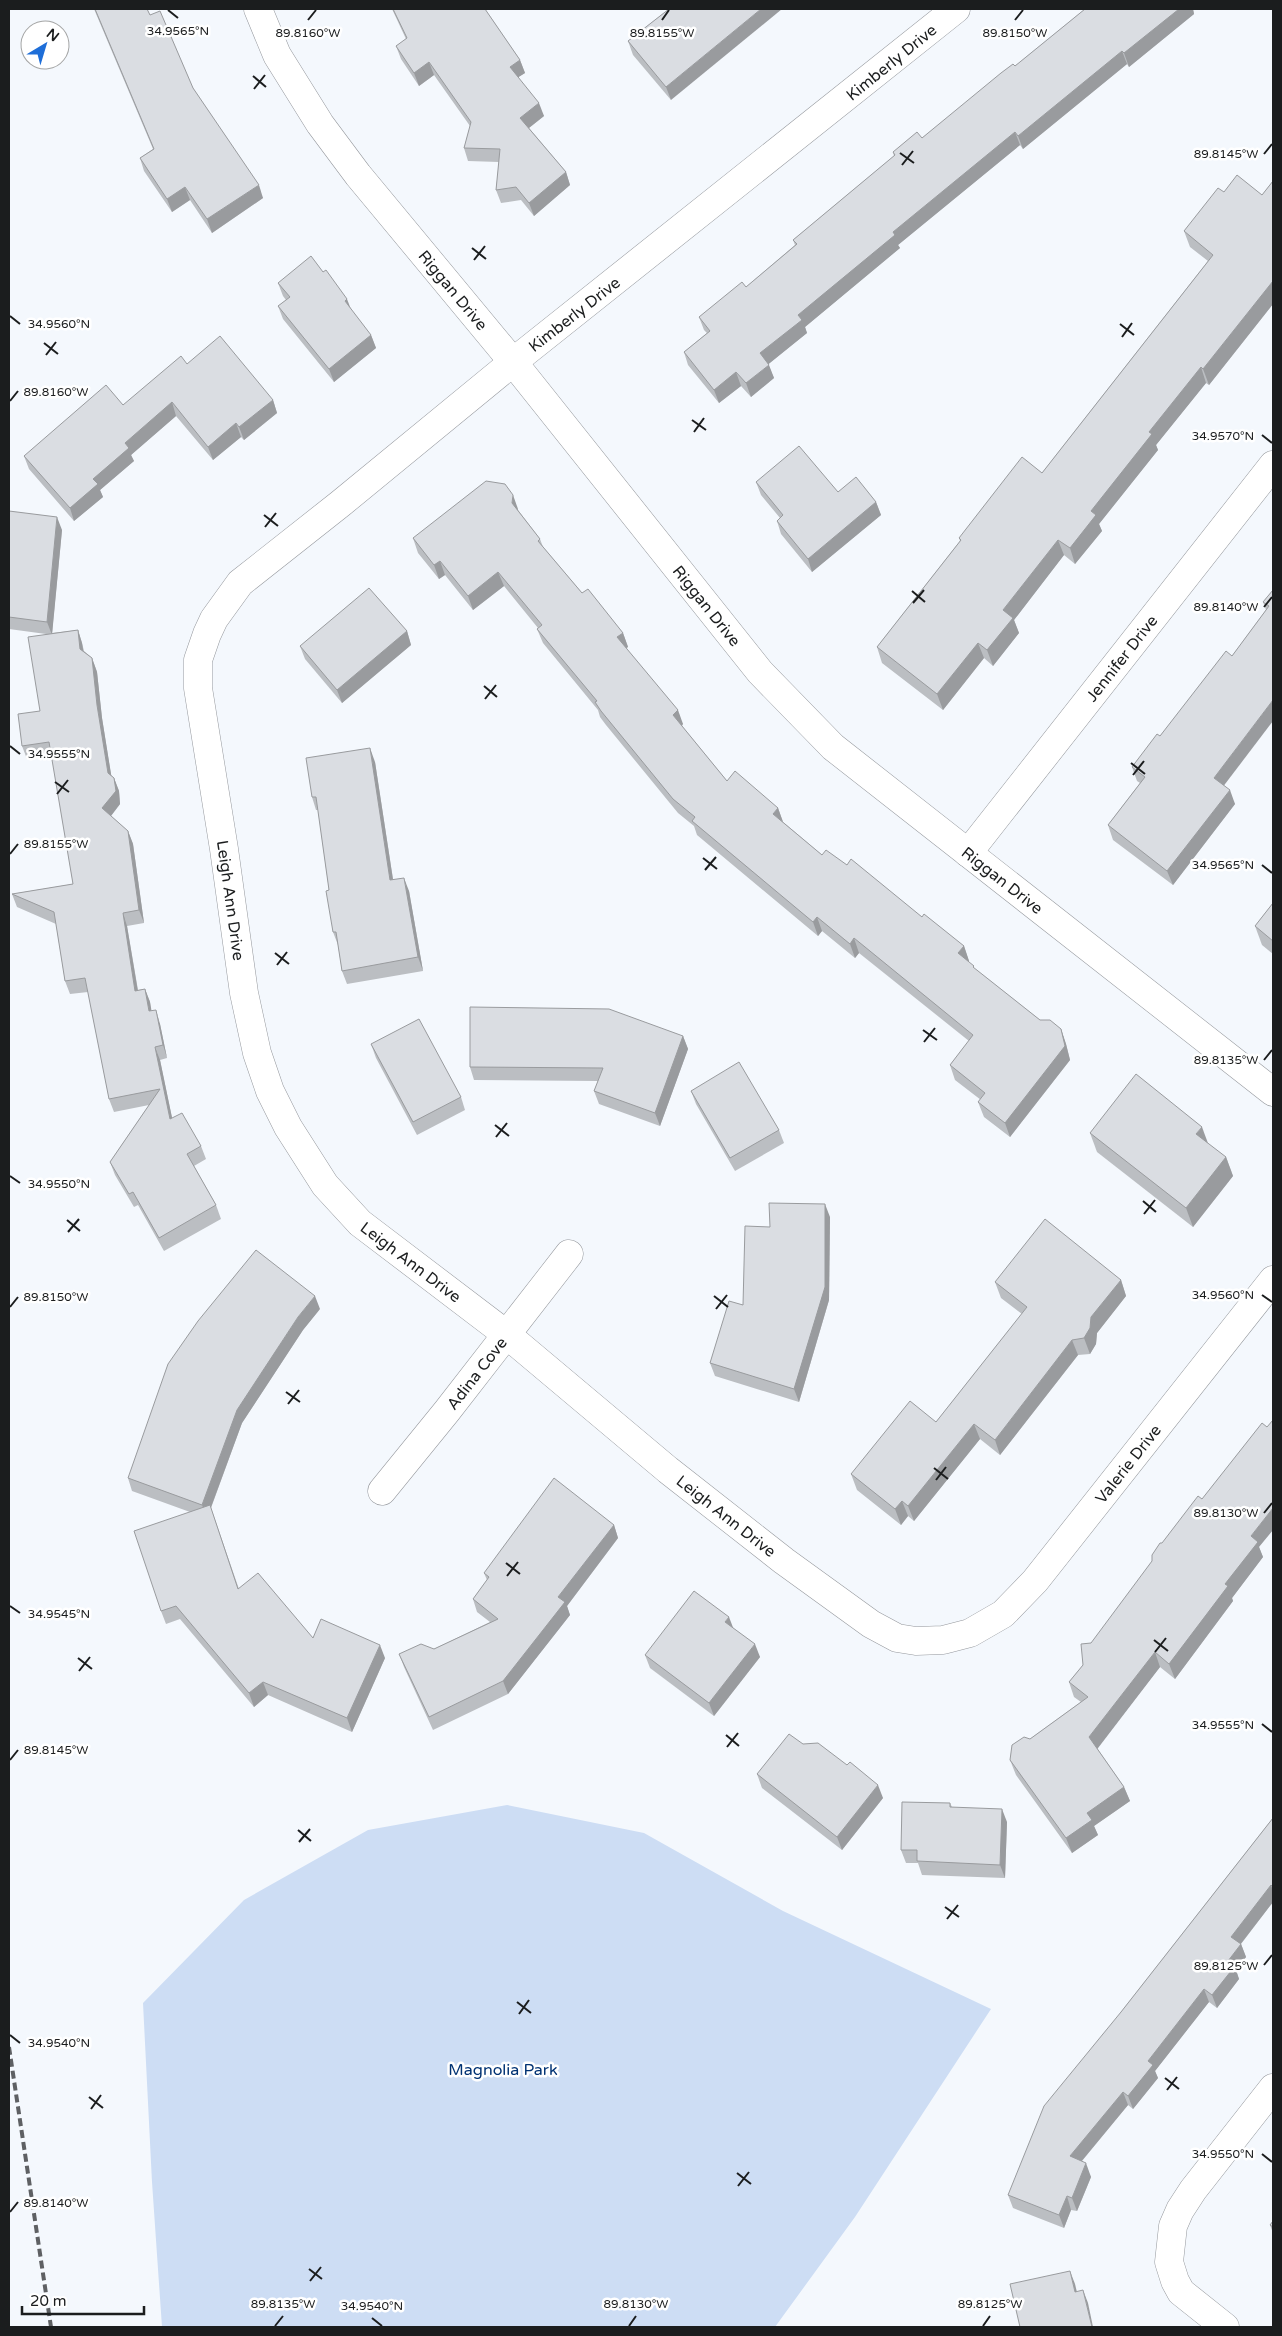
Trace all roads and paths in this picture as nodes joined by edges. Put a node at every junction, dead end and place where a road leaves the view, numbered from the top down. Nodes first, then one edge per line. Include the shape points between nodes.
1 (258, 9) edge
2 (956, 9) edge
3 (513, 362) junction
4 (1273, 465) edge
5 (207, 634) joint
6 (968, 853) junction
7 (1273, 1092) edge
8 (569, 1254) dead end
9 (1273, 1280) edge
10 (506, 1334) junction
11 (382, 1491) dead end
12 (970, 1633) joint
13 (1273, 2088) edge
14 (1225, 2327) edge

1 - 3 street, Riggan Drive via 276,54 320,124 358,175
2 - 3 street, Kimberly Drive
3 - 5 street, Kimberly Drive via 240,583
3 - 6 street, Riggan Drive via 792,708 833,747
4 - 6 street, Jennifer Drive
5 - 10 street, Leigh Ann Drive via 198,660 198,688 244,993 257,1053 270,1091 288,1127 325,1184 360,1223
6 - 7 street, Riggan Drive
8 - 10 street, Adina Cove
9 - 12 street, Valerie Drive via 1035,1581 1003,1614
10 - 11 street, Adina Cove
10 - 12 street, Leigh Ann Drive via 668,1470 871,1624 897,1638 916,1641 943,1640
13 - 14 street via 1180,2210 1173,2226 1169,2262 1175,2281 1181,2292

